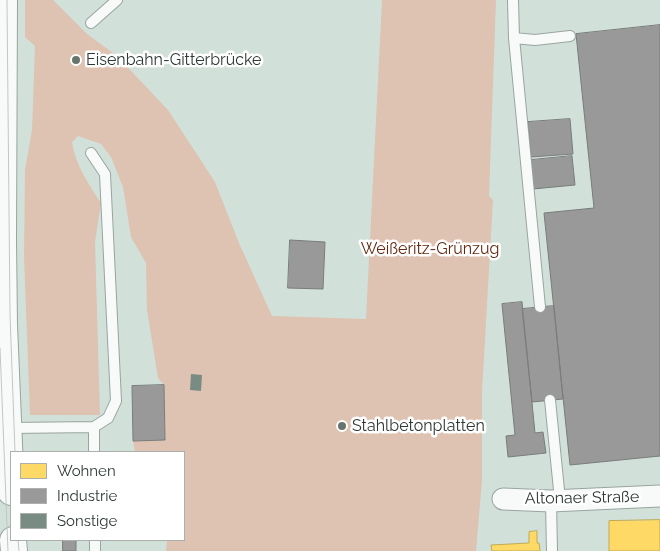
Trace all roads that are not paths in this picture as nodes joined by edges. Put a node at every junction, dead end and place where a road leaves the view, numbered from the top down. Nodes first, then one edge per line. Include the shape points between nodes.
1 (4, 0) edge
2 (117, 0) edge
3 (513, 0) edge
4 (91, 23) dead end
5 (570, 36) dead end
6 (514, 38) junction
7 (90, 154) dead end
8 (1, 218) edge
9 (540, 307) dead end
10 (2, 325) edge
11 (550, 400) dead end
12 (94, 427) junction
13 (9, 428) junction
14 (94, 451) edge
15 (10, 460) edge
16 (660, 496) edge
17 (503, 499) dead end
18 (555, 500) junction
19 (552, 551) edge

1 - 8 street
2 - 4 lane
3 - 6 lane
5 - 6 lane via 535,40
6 - 9 lane
7 - 12 lane via 106,174 116,401 108,418
8 - 10 street
10 - 13 street
11 - 18 lane
12 - 13 lane
12 - 14 lane
13 - 15 street
16 - 18 street, Altonaer Straße
17 - 18 street, Altonaer Straße
18 - 19 lane

